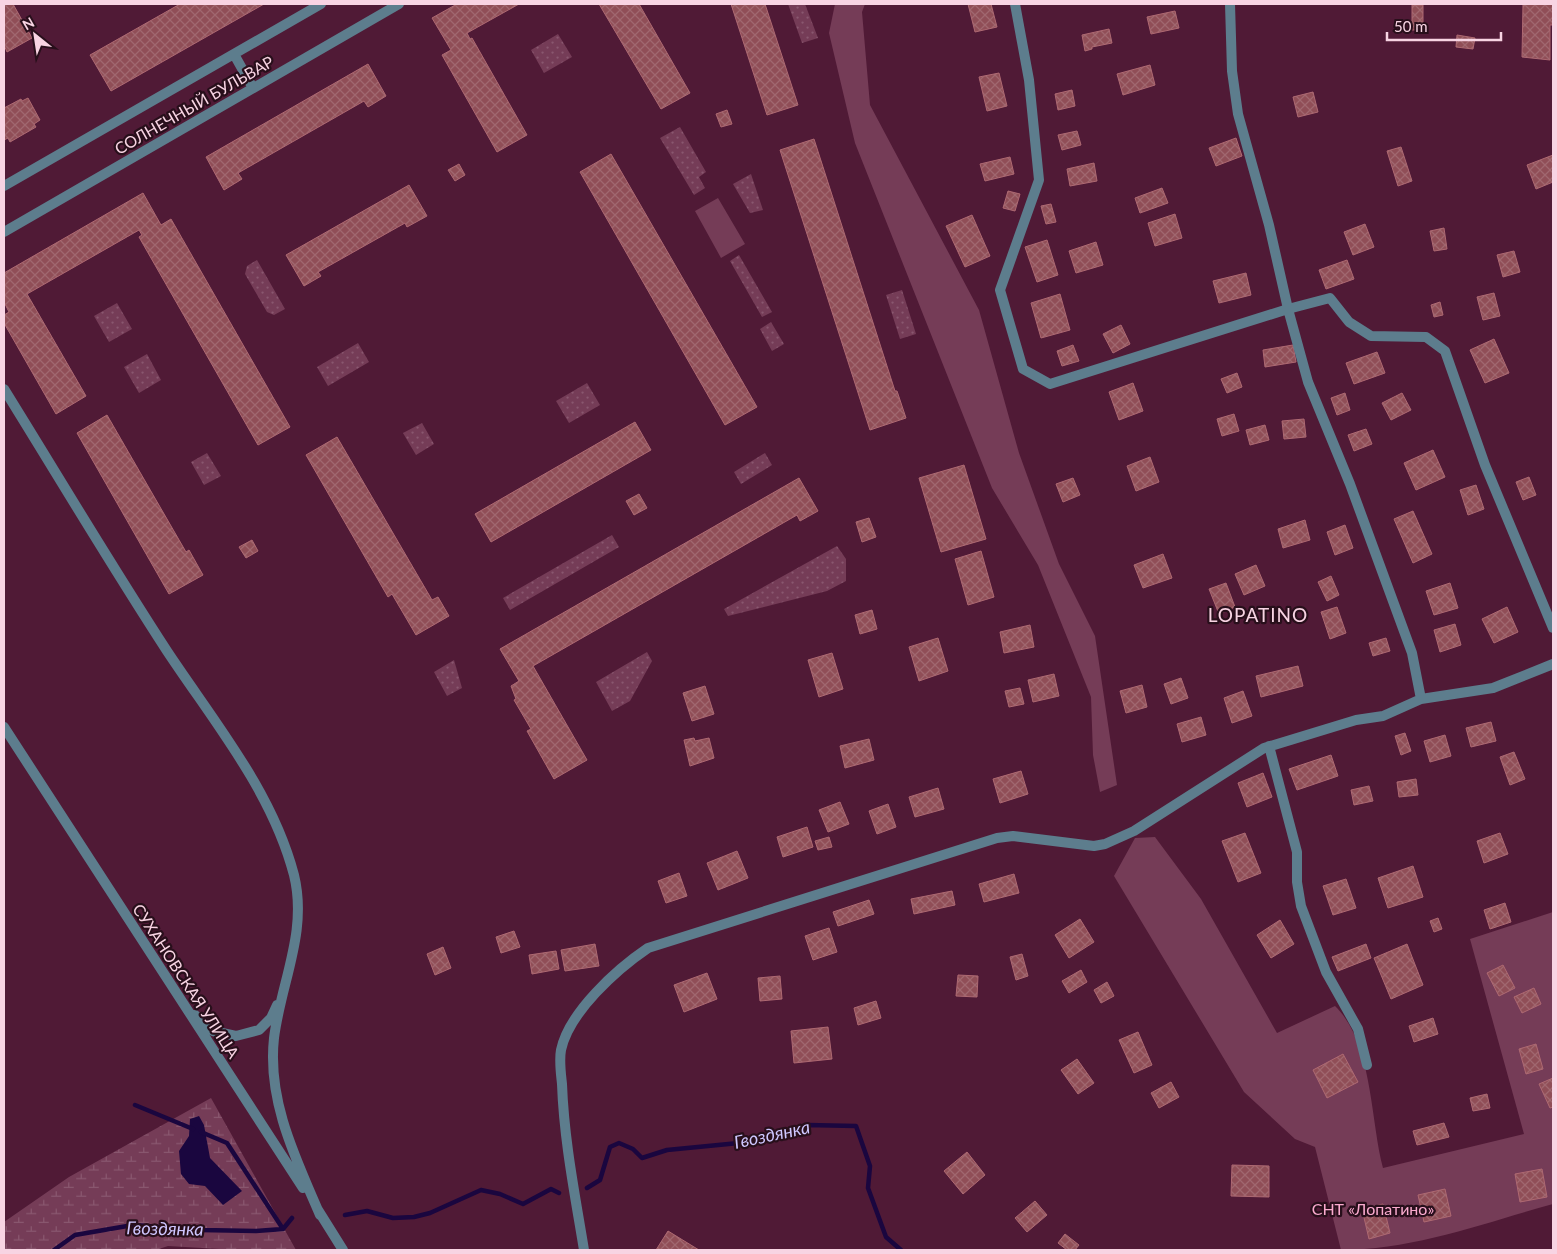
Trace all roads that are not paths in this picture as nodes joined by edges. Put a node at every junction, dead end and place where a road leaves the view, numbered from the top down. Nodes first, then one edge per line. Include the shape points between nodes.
1 (321, 4) edge
2 (399, 4) edge
3 (1015, 4) edge
4 (1230, 4) edge
5 (235, 56) junction
6 (253, 88) junction
7 (4, 186) edge
8 (4, 232) edge
9 (1288, 309) junction
10 (4, 389) edge
11 (1553, 628) edge
12 (1553, 664) edge
13 (1421, 699) junction
14 (4, 728) edge
15 (1269, 746) junction
16 (285, 990) junction
17 (183, 1004) junction
18 (1367, 1065) dead end
19 (320, 1214) junction
20 (343, 1250) edge
21 (584, 1250) edge

1 - 5 street, СОЛНЕЧНЫЙ БУЛЬВАР
2 - 6 street, СОЛНЕЧНЫЙ БУЛЬВАР
3 - 9 street via 1029,80 1039,180 1000,290 1023,369 1050,384
4 - 9 street via 1232,71 1238,114
5 - 6 street
5 - 7 street, СОЛНЕЧНЫЙ БУЛЬВАР
6 - 8 street, СОЛНЕЧНЫЙ БУЛЬВАР
9 - 11 street via 1330,298 1349,322 1371,336 1426,337 1445,352 1485,465
9 - 13 street via 1308,382 1350,484 1412,653
10 - 16 street via 166,650 249,773 280,829 294,877 300,919
12 - 13 street via 1493,688
13 - 15 street via 1383,716 1356,720
14 - 17 street, СУХАНОВСКАЯ УЛИЦА
15 - 18 street via 1297,852 1301,906 1326,972 1358,1029
15 - 21 street via 1134,831 1105,844 1094,846 1013,836 998,838 648,948 636,956 591,999 567,1033 560,1052 562,1099
16 - 17 street via 271,1018 259,1030 236,1036 213,1031
16 - 19 street via 274,1038 274,1076 290,1145
17 - 19 street, СУХАНОВСКАЯ УЛИЦА
19 - 20 street, СУХАНОВСКАЯ УЛИЦА

